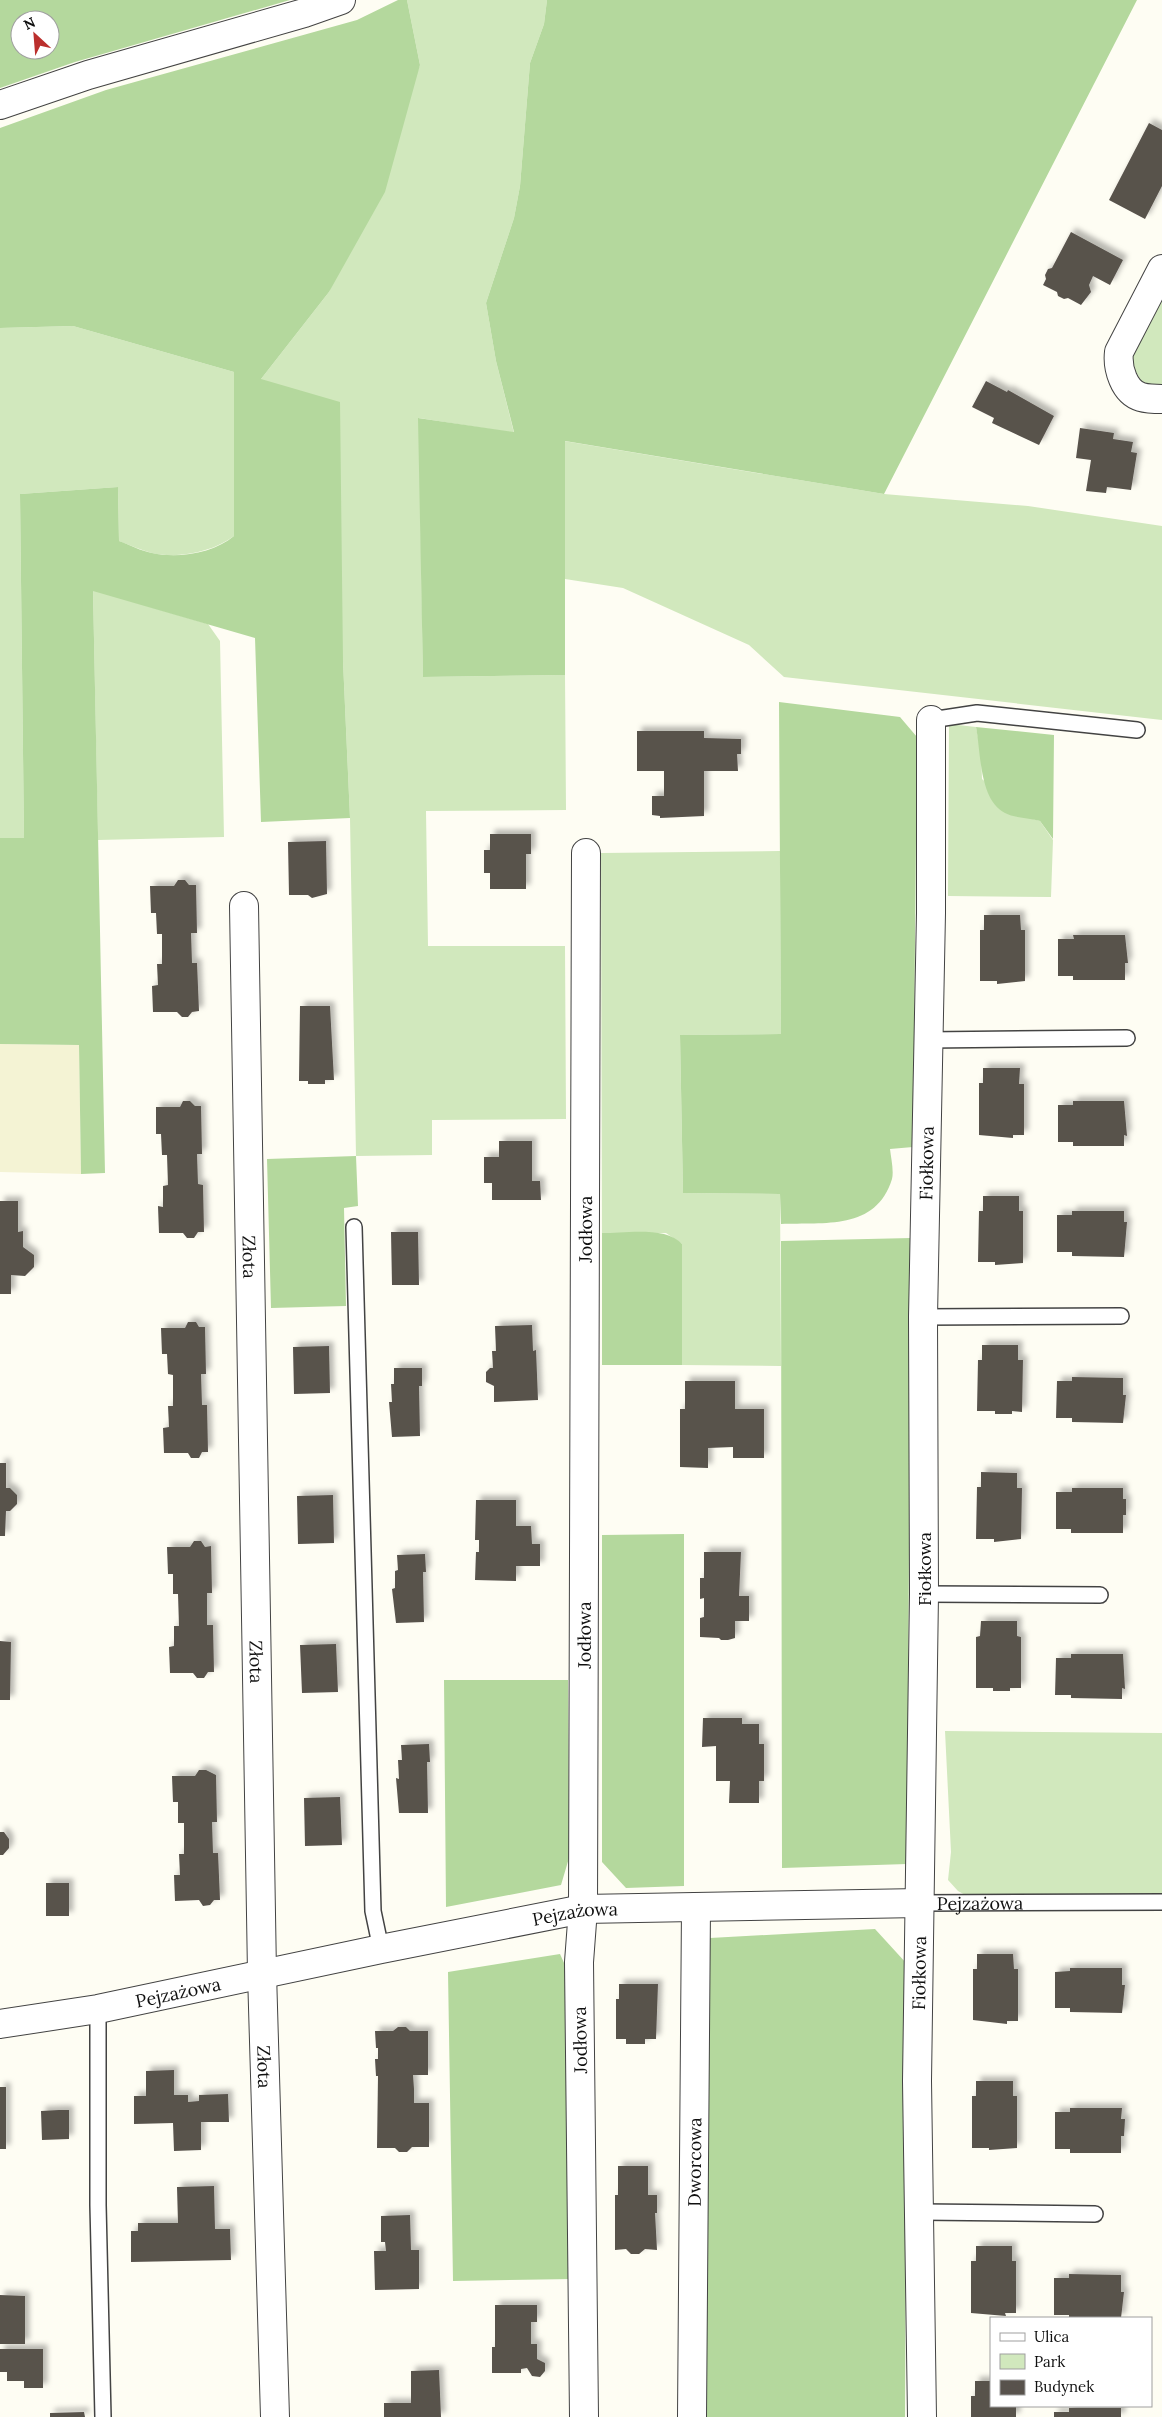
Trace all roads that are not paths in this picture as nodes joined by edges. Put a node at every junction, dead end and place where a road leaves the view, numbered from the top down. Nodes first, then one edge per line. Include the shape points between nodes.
1 (341, 0) edge
2 (0, 105) edge
3 (1162, 269) edge
4 (1162, 399) edge
5 (932, 720) joint
6 (1137, 730) dead end
7 (586, 853) dead end
8 (244, 906) dead end
9 (1127, 1038) dead end
10 (928, 1040) junction
11 (354, 1227) dead end
12 (1121, 1316) dead end
13 (923, 1317) junction
14 (924, 1594) junction
15 (1100, 1594) dead end
16 (1162, 1902) edge
17 (920, 1903) junction
18 (696, 1907) junction
19 (583, 1910) junction
20 (381, 1949) junction
21 (262, 1973) junction
22 (98, 2009) junction
23 (0, 2024) edge
24 (921, 2212) junction
25 (1095, 2214) dead end
26 (103, 2417) edge
27 (275, 2417) edge
28 (584, 2417) edge
29 (692, 2417) edge
30 (922, 2417) edge

1 - 2 street via 88,75
3 - 4 street via 1119,352 1118,362 1126,384 1140,397
5 - 6 lane via 977,713
5 - 10 street, Fiołkowa
7 - 19 street, Jodłowa
8 - 21 street, Złota
9 - 10 lane
10 - 13 street, Fiołkowa
11 - 20 lane via 373,1911
12 - 13 lane
13 - 14 street, Fiołkowa
14 - 15 lane
14 - 17 street, Fiołkowa
16 - 17 lane, Pejzażowa
17 - 18 street, Pejzażowa
17 - 24 street, Fiołkowa via 918,2081
18 - 19 street, Pejzażowa
18 - 29 street, Dworcowa
19 - 20 street, Pejzażowa
19 - 28 street, Jodłowa via 579,1962
20 - 21 street, Pejzażowa
21 - 22 street, Pejzażowa
21 - 27 street, Złota
22 - 23 street, Pejzażowa
22 - 26 lane
24 - 25 lane
24 - 30 street, Fiołkowa

